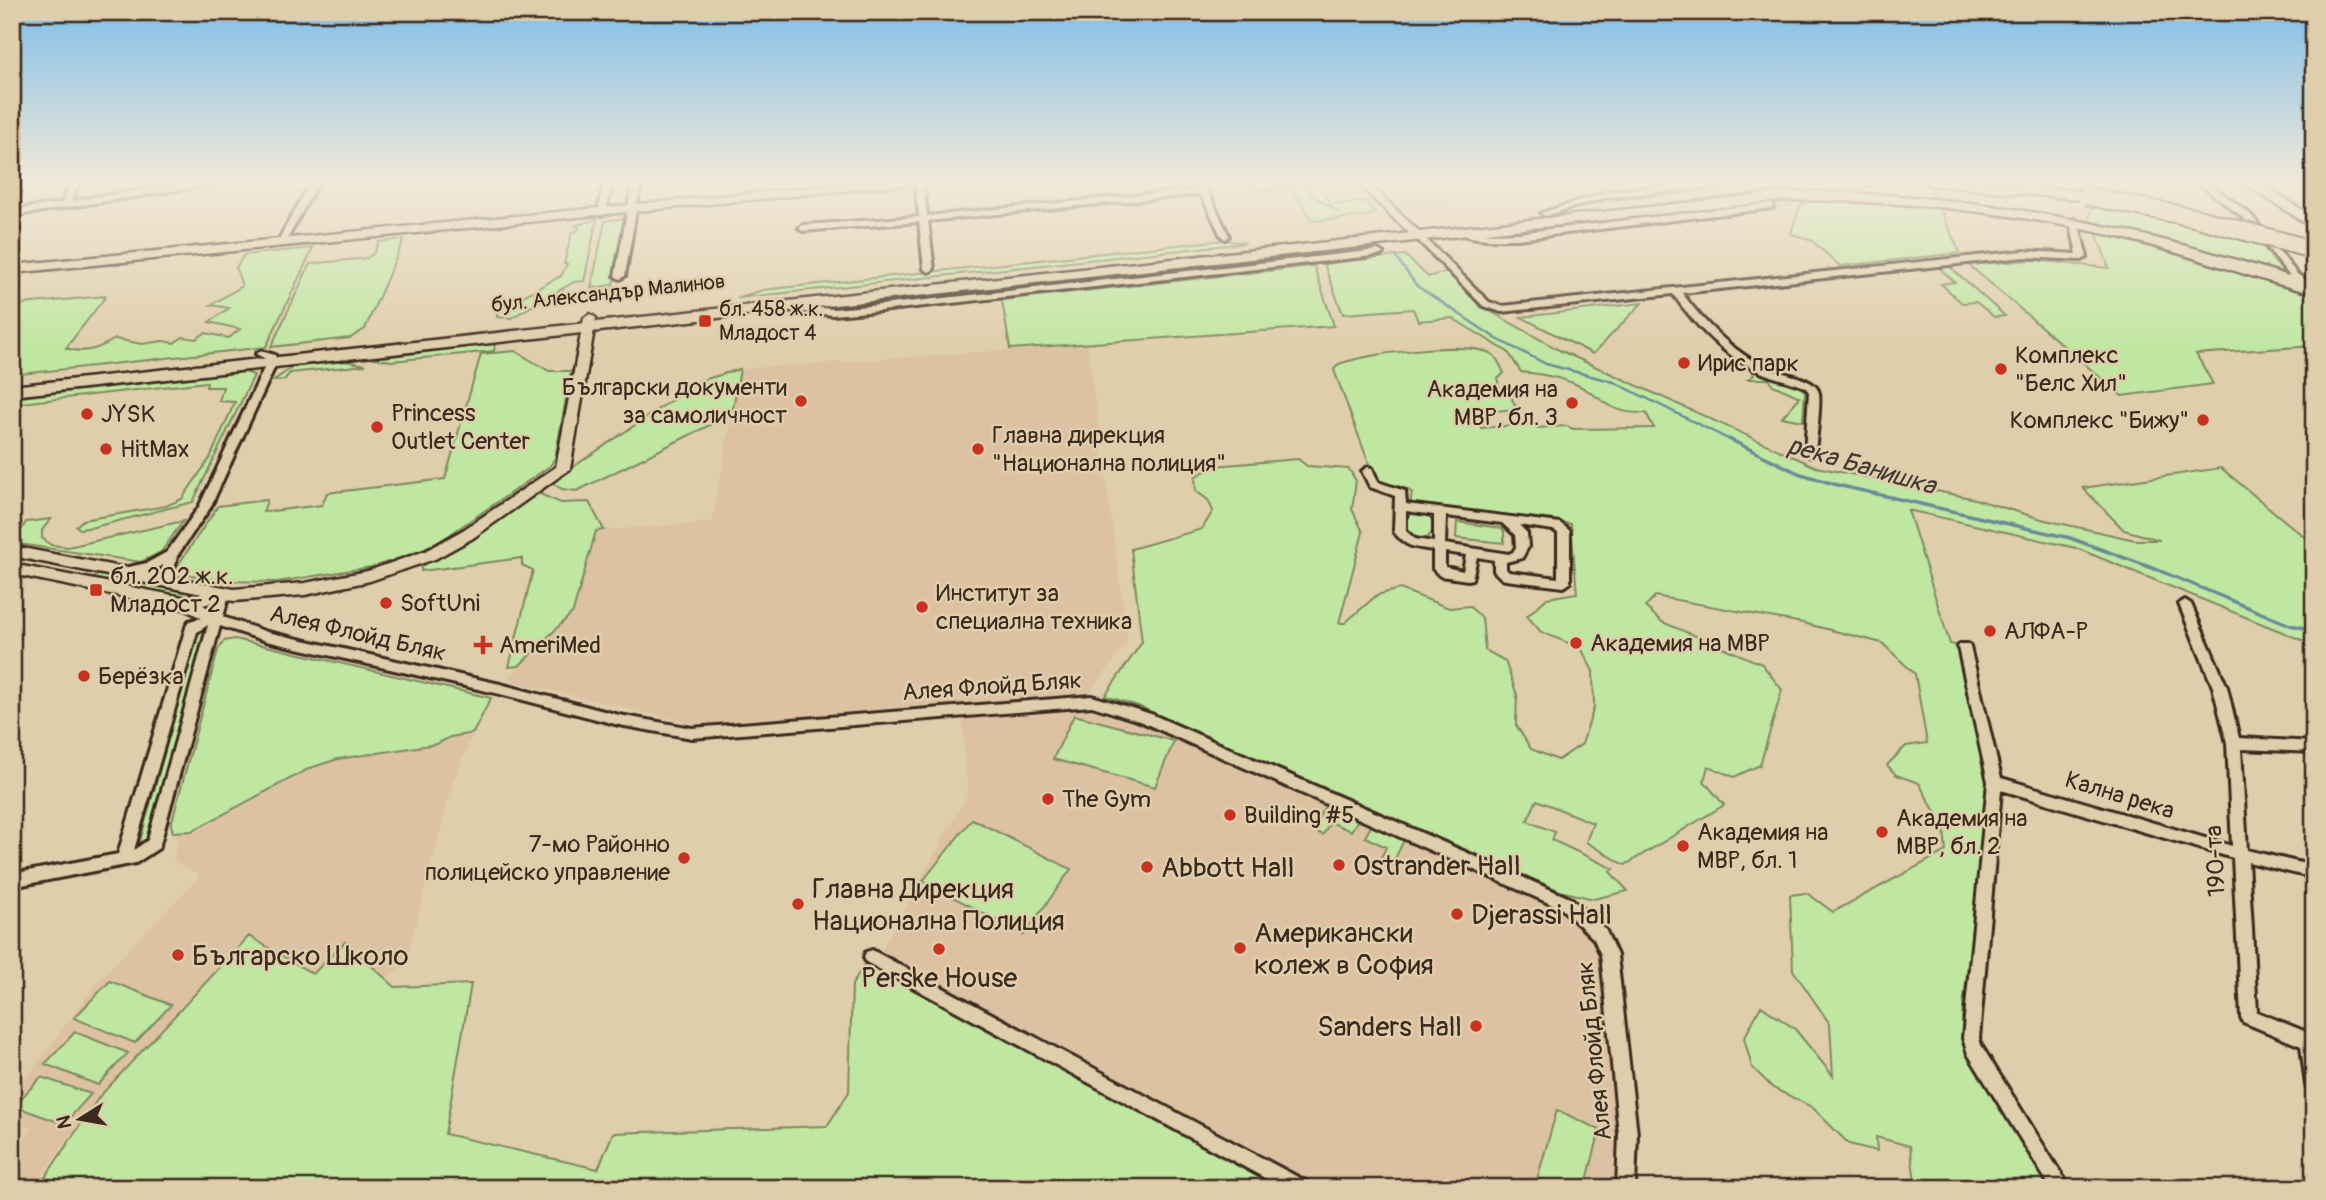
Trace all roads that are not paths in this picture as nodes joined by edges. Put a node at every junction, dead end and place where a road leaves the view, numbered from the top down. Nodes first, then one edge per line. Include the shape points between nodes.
1 (284, 237) edge
2 (343, 237) edge
3 (627, 237) edge
4 (926, 237) edge
5 (1369, 237) edge
6 (1371, 237) edge
7 (1419, 237) edge
8 (2077, 237) edge
9 (2135, 237) edge
10 (2264, 237) edge
11 (2266, 237) edge
12 (281, 243) junction
13 (2314, 250) edge
14 (1378, 253) dead end
15 (1267, 263) joint
16 (12, 269) edge
17 (929, 269) dead end
18 (620, 276) dead end
19 (2313, 289) edge
20 (1676, 291) junction
21 (774, 307) junction
22 (589, 323) junction
23 (267, 358) junction
24 (12, 381) edge
25 (12, 391) edge
26 (1810, 453) dead end
27 (1368, 471) dead end
28 (1402, 507) junction
29 (1440, 511) junction
30 (1503, 519) junction
31 (1438, 549) junction
32 (12, 551) edge
33 (1472, 554) junction
34 (171, 555) junction
35 (1500, 558) junction
36 (12, 569) edge
37 (121, 572) junction
38 (178, 584) junction
39 (204, 598) junction
40 (2185, 604) dead end
41 (217, 620) junction
42 (192, 629) junction
43 (246, 631) junction
44 (210, 647) junction
45 (1965, 652) dead end
46 (2234, 743) junction
47 (2314, 747) edge
48 (1995, 782) junction
49 (150, 849) joint
50 (2239, 854) junction
51 (124, 860) junction
52 (2314, 872) edge
53 (12, 881) edge
54 (872, 957) dead end
55 (2311, 1042) edge
56 (2314, 1085) edge
57 (1301, 1188) edge
58 (1626, 1188) edge
59 (2061, 1188) edge

1 - 12 street
2 - 12 street
3 - 18 street
4 - 17 street
5 - 22 main road, бул. Александър Малинов
6 - 21 main road, бул. Александър Малинов
7 - 20 street via 1494,308
8 - 20 street via 2082,257 2024,254
9 - 19 main road, бул. Александър Малинов
10 - 19 street via 2294,276
11 - 13 main road, bridge
12 - 16 street
14 - 15 street
15 - 21 street via 833,312
20 - 26 street via 1720,339 1748,361 1809,385 1814,392
21 - 22 main road, бул. Александър Малинов
22 - 23 main road, бул. Александър Малинов
22 - 39 street via 563,469 468,534 404,566 305,589
23 - 24 main road, бул. Александър Малинов
23 - 25 main road, бул. Александър Малинов
23 - 34 street via 204,508
27 - 28 street via 1374,484 1401,494
28 - 29 street
28 - 31 street via 1403,538
29 - 30 street
29 - 31 street
30 - 35 street via 1521,533 1522,547 1518,555
30 - 35 street via 1562,528 1566,579 1560,583 1506,576 1500,571
31 - 33 street
31 - 33 street via 1439,569 1461,577 1470,572
32 - 37 street
33 - 35 street
34 - 37 street via 150,567
34 - 38 street via 167,575
36 - 39 street
37 - 38 street
38 - 39 street
39 - 41 street, Алея Флойд Бляк
39 - 41 street
39 - 42 street
40 - 46 street, 190-та via 2220,687
41 - 42 street via 202,621
41 - 43 street, Алея Флойд Бляк
41 - 44 street
42 - 51 street
43 - 44 street via 224,635
43 - 58 street, Алея Флойд Бляк via 660,730 692,733 1092,701 1146,718 1567,904 1600,934 1609,955 1617,1026 1628,1134
44 - 49 street via 158,838
45 - 48 street
46 - 47 street
46 - 50 street, 190-та
48 - 50 street, Кална река
48 - 59 street via 1972,1038
49 - 51 street
50 - 52 street, Кална река
50 - 55 street, 190-та via 2249,1017
51 - 53 street
54 - 57 street
55 - 56 street, 190-та

